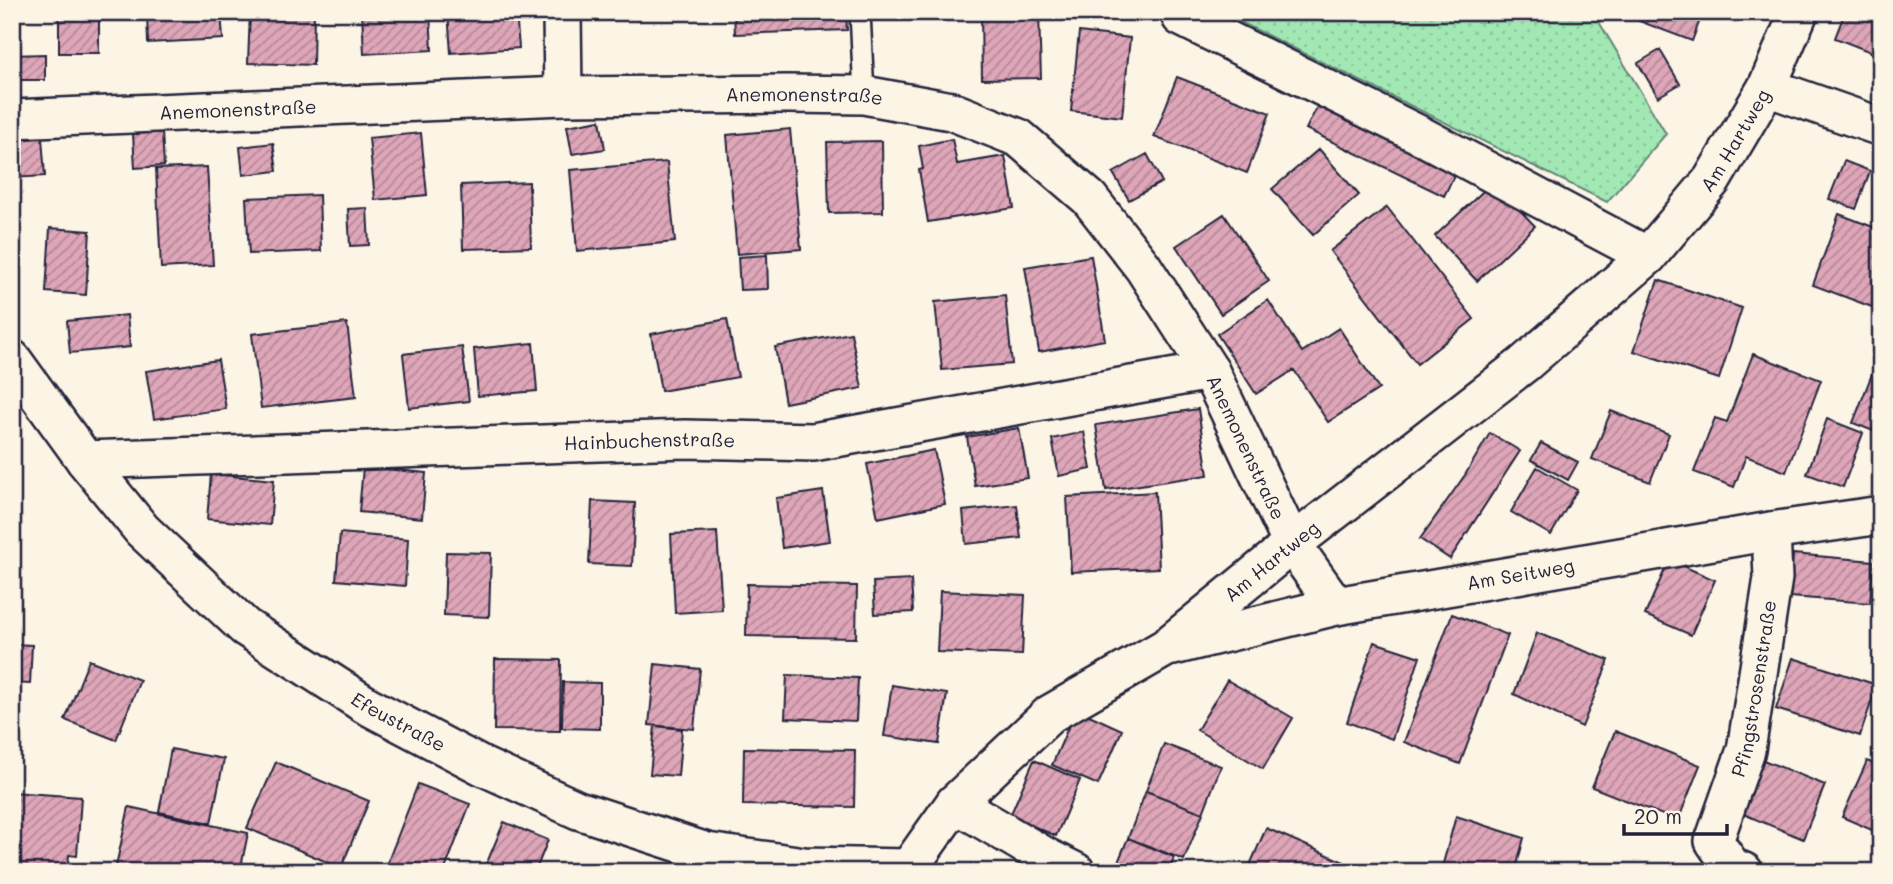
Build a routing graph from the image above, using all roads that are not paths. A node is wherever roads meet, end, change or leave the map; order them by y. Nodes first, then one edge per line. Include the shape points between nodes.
1 (562, 12) edge
2 (860, 12) edge
3 (1799, 12) edge
4 (1181, 17) dead end
5 (1767, 87) junction
6 (864, 95) junction
7 (563, 96) junction
8 (12, 119) edge
9 (1881, 127) edge
10 (1648, 256) junction
11 (12, 359) edge
12 (1210, 371) junction
13 (85, 460) junction
14 (1881, 515) edge
15 (1771, 531) junction
16 (1292, 544) junction
17 (1336, 606) junction
18 (1165, 648) junction
19 (954, 803) junction
20 (907, 870) edge
21 (1076, 872) edge
22 (1744, 872) edge

1 - 7 street
2 - 6 lane
3 - 5 street, Am Hartweg
4 - 10 street via 1416,133
5 - 9 street
5 - 10 street, Am Hartweg via 1712,180
6 - 7 street, Anemonenstraße
6 - 12 street, Anemonenstraße via 951,111 1018,138 1089,198 1143,267
7 - 8 street, Anemonenstraße
10 - 16 street, Am Hartweg via 1524,364
11 - 13 street, Efeustraße
12 - 13 street, Hainbuchenstraße via 813,442 685,439
12 - 16 street, Anemonenstraße
13 - 20 street, Efeustraße via 142,530 245,627 366,705 482,766 578,810 707,852 804,866
14 - 15 street, Am Seitweg
15 - 17 street, Am Seitweg
15 - 22 street, Pfingstrosenstraße via 1773,578 1746,750 1714,841 1732,867
16 - 17 street, Anemonenstraße
16 - 18 street, Am Hartweg
17 - 18 street, Am Seitweg
18 - 19 street, Am Hartweg via 1050,714
19 - 20 street, Am Hartweg
19 - 21 street

